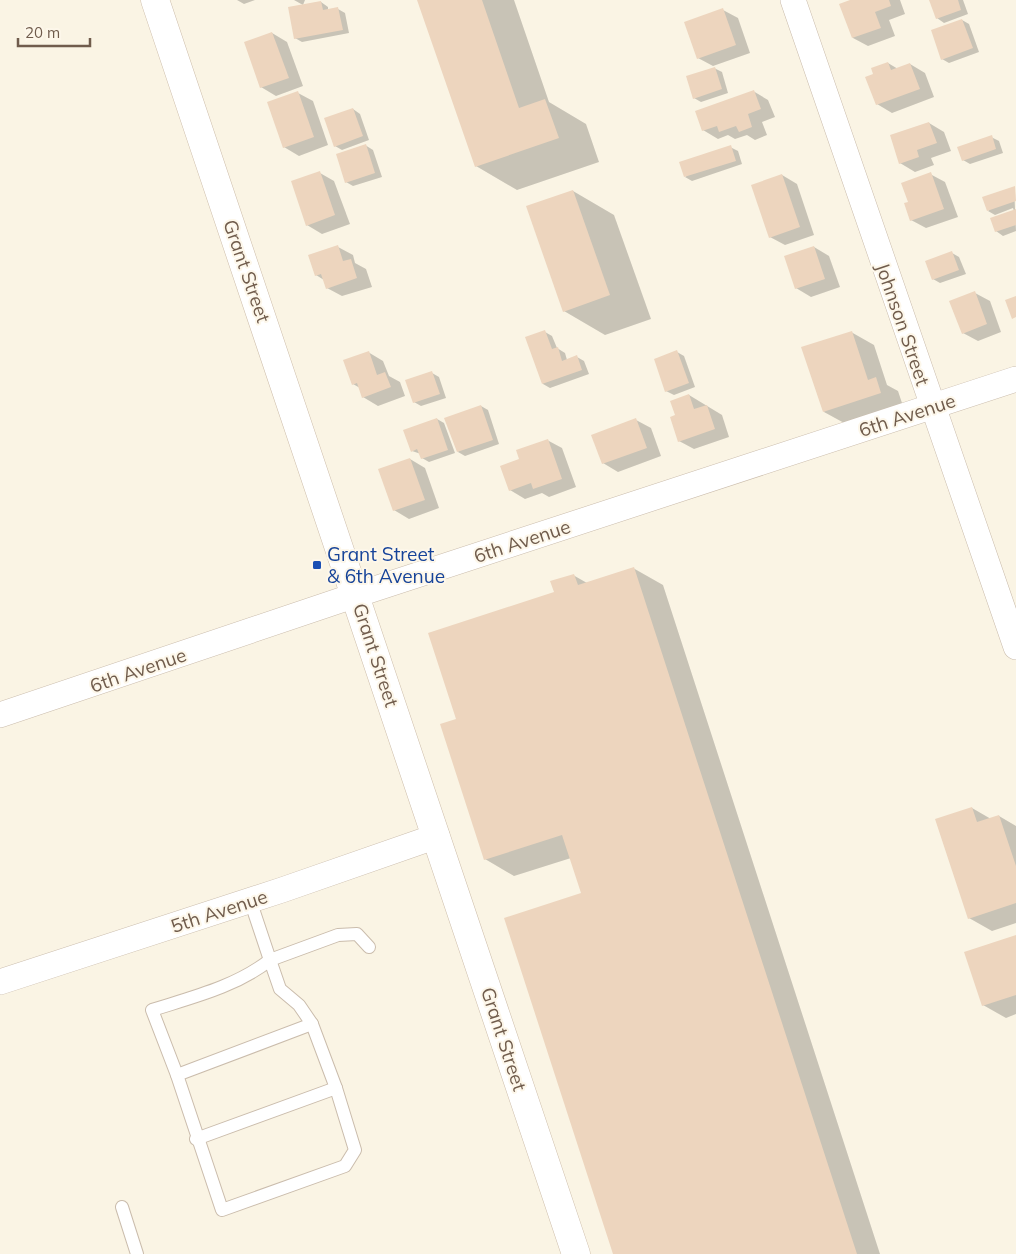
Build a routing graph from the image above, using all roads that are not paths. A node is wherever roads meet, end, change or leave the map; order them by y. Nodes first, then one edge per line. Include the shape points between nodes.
1 (155, 0) edge
2 (793, 0) edge
3 (1016, 379) edge
4 (931, 407) junction
5 (356, 595) junction
6 (1016, 647) edge
7 (0, 715) edge
8 (437, 836) junction
9 (250, 900) junction
10 (369, 947) dead end
11 (270, 960) junction
12 (0, 982) edge
13 (312, 1024) junction
14 (177, 1075) junction
15 (336, 1088) junction
16 (196, 1139) junction
17 (122, 1207) dead end
18 (137, 1254) edge
19 (576, 1254) edge

1 - 5 street, Grant Street
2 - 4 street, Johnson Street
3 - 4 street, 6th Avenue
4 - 5 street, 6th Avenue
4 - 6 street, Johnson Street
5 - 7 street, 6th Avenue
5 - 8 street, Grant Street
8 - 9 street, 5th Avenue
8 - 19 street, Grant Street
9 - 11 lane
9 - 12 street, 5th Avenue
10 - 11 lane via 357,934 338,935
11 - 13 lane via 280,989 299,1005
11 - 14 lane via 250,975 218,989 152,1010
13 - 14 lane
13 - 15 lane
14 - 16 lane
15 - 16 lane
15 - 16 lane via 354,1150 345,1166 222,1210
17 - 18 lane

